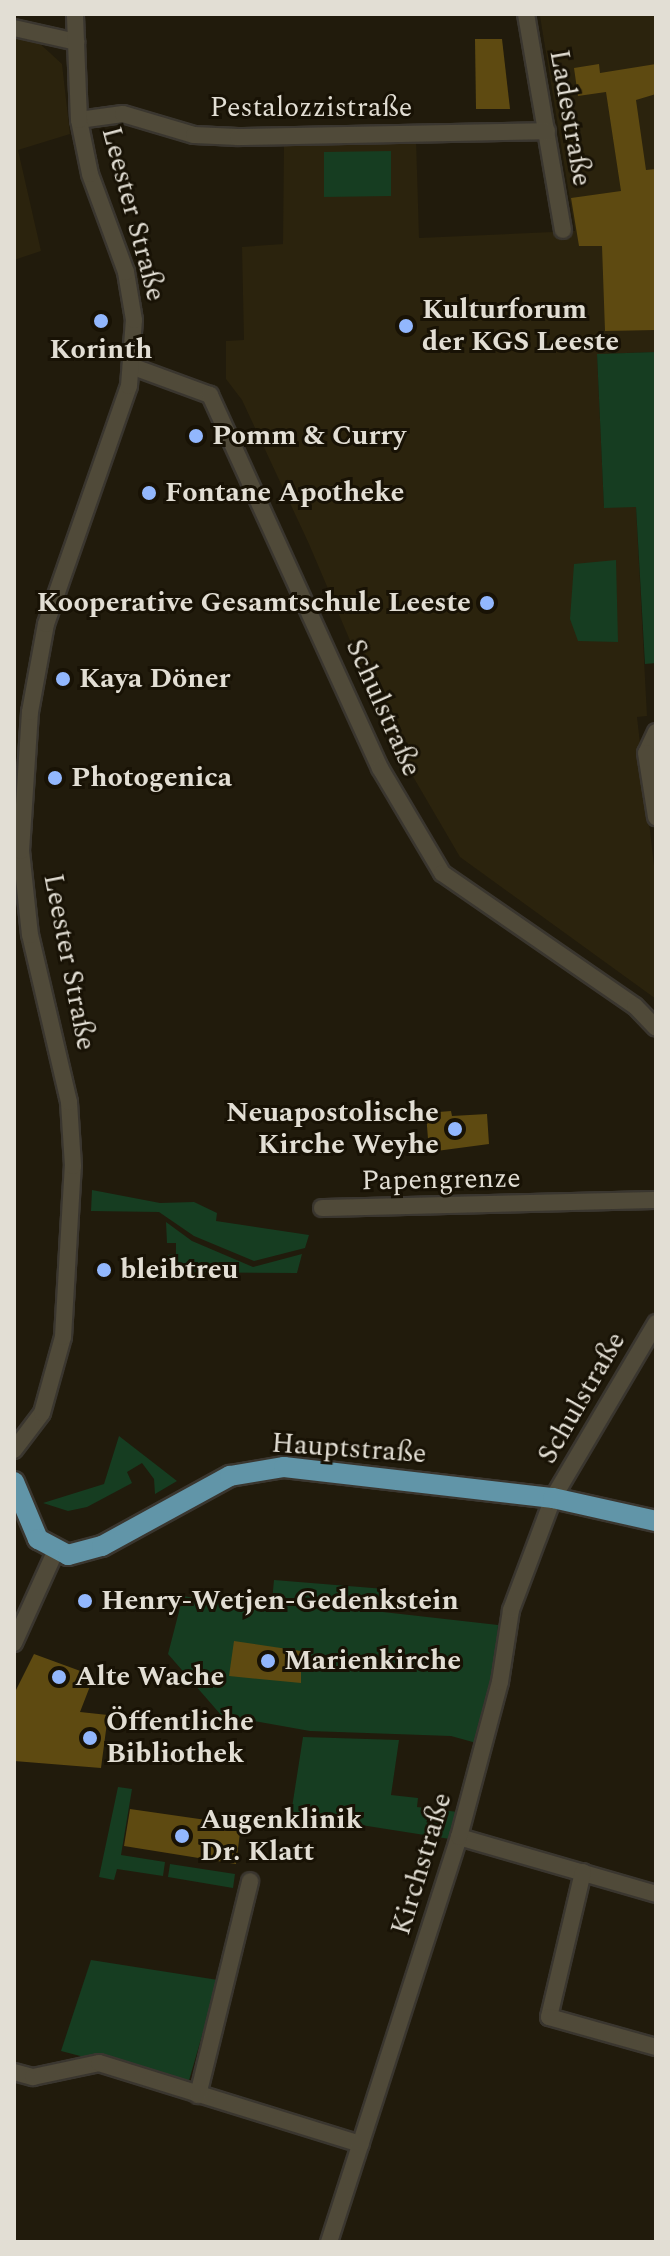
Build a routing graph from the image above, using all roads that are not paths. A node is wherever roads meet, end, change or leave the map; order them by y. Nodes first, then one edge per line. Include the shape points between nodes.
1 (75, 14) edge
2 (526, 14) edge
3 (14, 28) edge
4 (76, 42) junction
5 (79, 120) junction
6 (547, 131) junction
7 (563, 230) dead end
8 (131, 366) junction
9 (656, 732) edge
10 (20, 760) edge
11 (656, 817) edge
12 (654, 1021) edge
13 (656, 1200) edge
14 (322, 1208) dead end
15 (656, 1323) edge
16 (14, 1450) edge
17 (14, 1482) edge
18 (553, 1498) junction
19 (656, 1521) edge
20 (55, 1552) junction
21 (14, 1643) edge
22 (459, 1837) junction
23 (583, 1872) junction
24 (250, 1881) dead end
25 (656, 1894) edge
26 (656, 2047) edge
27 (14, 2072) edge
28 (198, 2095) junction
29 (361, 2144) junction
30 (329, 2242) edge

1 - 4 street, Leester Straße
2 - 6 street, Ladestraße
3 - 4 street
4 - 5 street, Leester Straße
5 - 6 street, Pestalozzistraße via 123,114 194,135 238,137
5 - 8 street, Leester Straße via 90,174 126,272 134,320
6 - 7 street, Ladestraße
8 - 10 street, Leester Straße via 108,455 46,624
8 - 12 street, Schulstraße via 210,395 380,768 442,873
9 - 11 street via 646,753
10 - 16 street, Leester Straße via 21,851 30,935 69,1102 73,1166 63,1337 42,1413
13 - 14 street, Papengrenze
15 - 18 street, Schulstraße
17 - 20 main road via 32,1529
18 - 19 main road, Hauptstraße
18 - 20 main road, Hauptstraße via 328,1470 253,1470 206,1487 102,1546 68,1555
18 - 22 street, Kirchstraße via 511,1610 500,1682
20 - 21 street
22 - 23 street
22 - 29 street, Kirchstraße
23 - 25 street
23 - 26 street via 549,2017
24 - 28 street
27 - 28 street via 33,2077 94,2062
28 - 29 street
29 - 30 street, Kirchstraße

